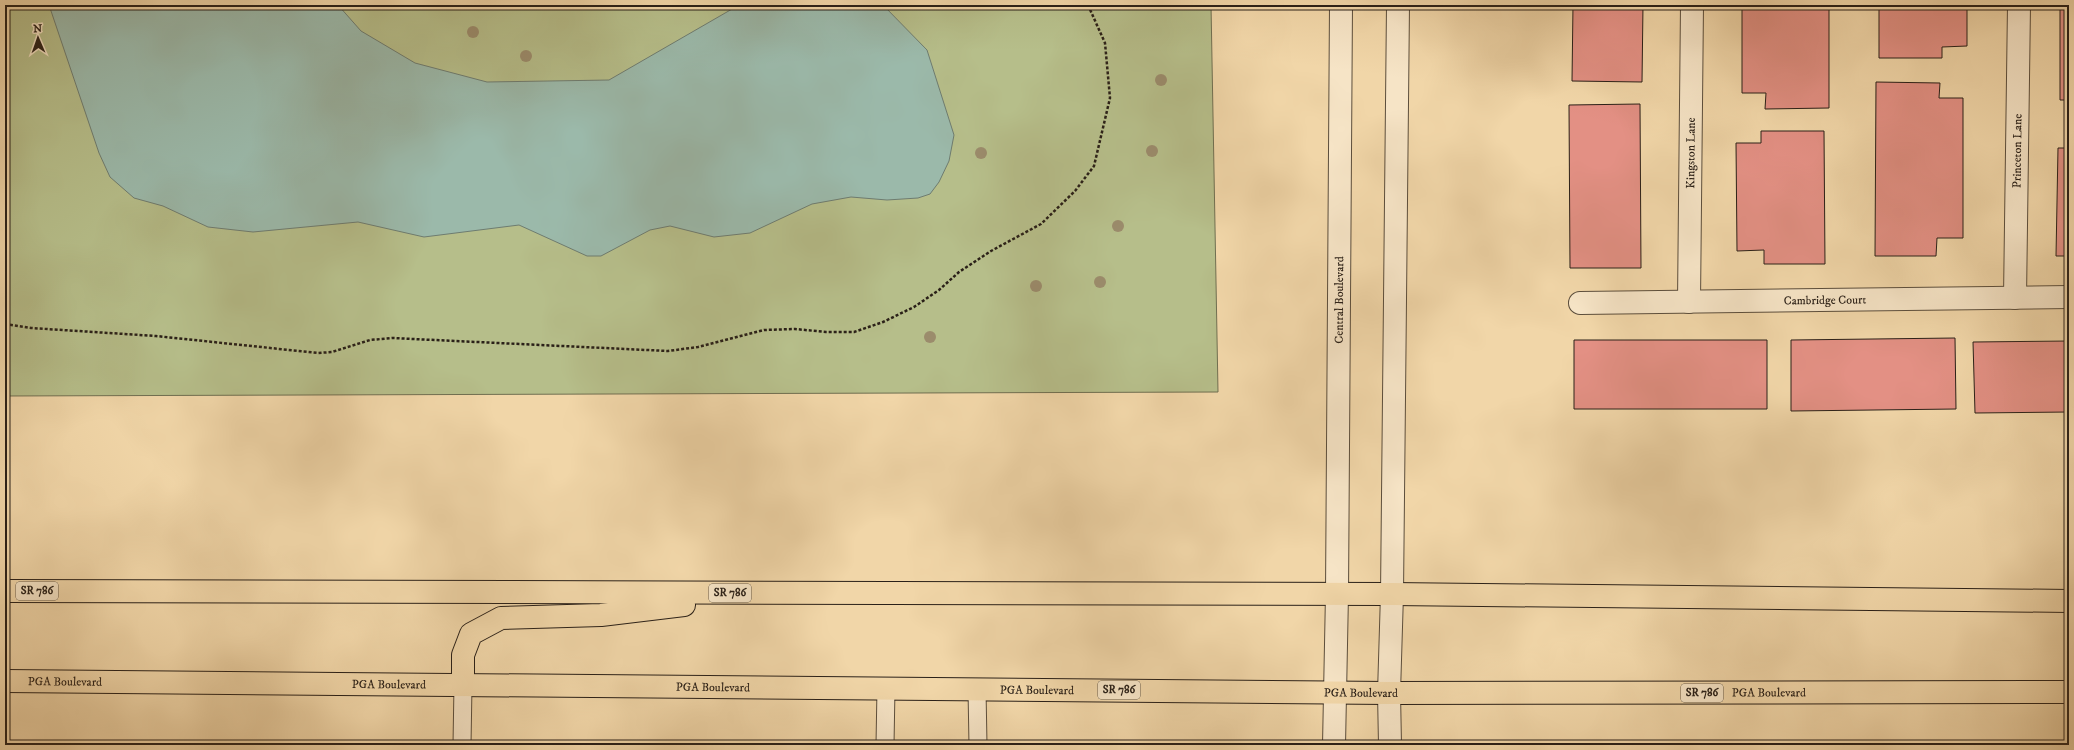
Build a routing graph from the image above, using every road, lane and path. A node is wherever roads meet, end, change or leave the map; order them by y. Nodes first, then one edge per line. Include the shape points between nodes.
1 (1088, 5) edge
2 (1341, 5) edge
3 (1398, 5) edge
4 (1692, 5) edge
5 (2019, 5) edge
6 (2015, 298) junction
7 (2069, 298) edge
8 (1689, 302) junction
9 (1580, 303) dead end
10 (5, 324) edge
11 (5, 591) edge
12 (773, 593) junction
13 (1337, 594) junction
14 (1392, 594) junction
15 (2069, 601) edge
16 (5, 681) edge
17 (463, 684) junction
18 (886, 688) junction
19 (977, 689) junction
20 (1335, 692) junction
21 (2069, 692) edge
22 (1389, 693) junction
23 (462, 745) edge
24 (885, 745) edge
25 (978, 745) edge
26 (1334, 745) edge
27 (1390, 745) edge

1 - 10 path via 1105,43 1110,98 1094,166 1075,191 1041,224 991,251 914,306 883,322 854,332 764,330 698,348 668,351 381,338 332,352 318,353 246,344
2 - 13 street, Central Boulevard
3 - 14 street
4 - 8 street, Kingston Lane
5 - 6 street, Princeton Lane
6 - 7 street, Cambridge Court
6 - 8 street, Cambridge Court
8 - 9 street, Cambridge Court
11 - 12 main road, SR 786
12 - 13 main road, SR 786
12 - 17 main road via 601,615 500,618 471,634 463,655
13 - 14 main road, SR 786
13 - 20 street, Central Boulevard
14 - 15 main road, SR 786
14 - 22 street
16 - 17 main road, PGA Boulevard / SR 786
17 - 18 main road, PGA Boulevard / SR 786
17 - 23 lane
18 - 19 main road, PGA Boulevard / SR 786
18 - 24 lane
19 - 20 main road, PGA Boulevard / SR 786
19 - 25 lane
20 - 22 main road, PGA Boulevard / SR 786
20 - 26 street, Central Boulevard
21 - 22 main road, PGA Boulevard / SR 786
22 - 27 street

